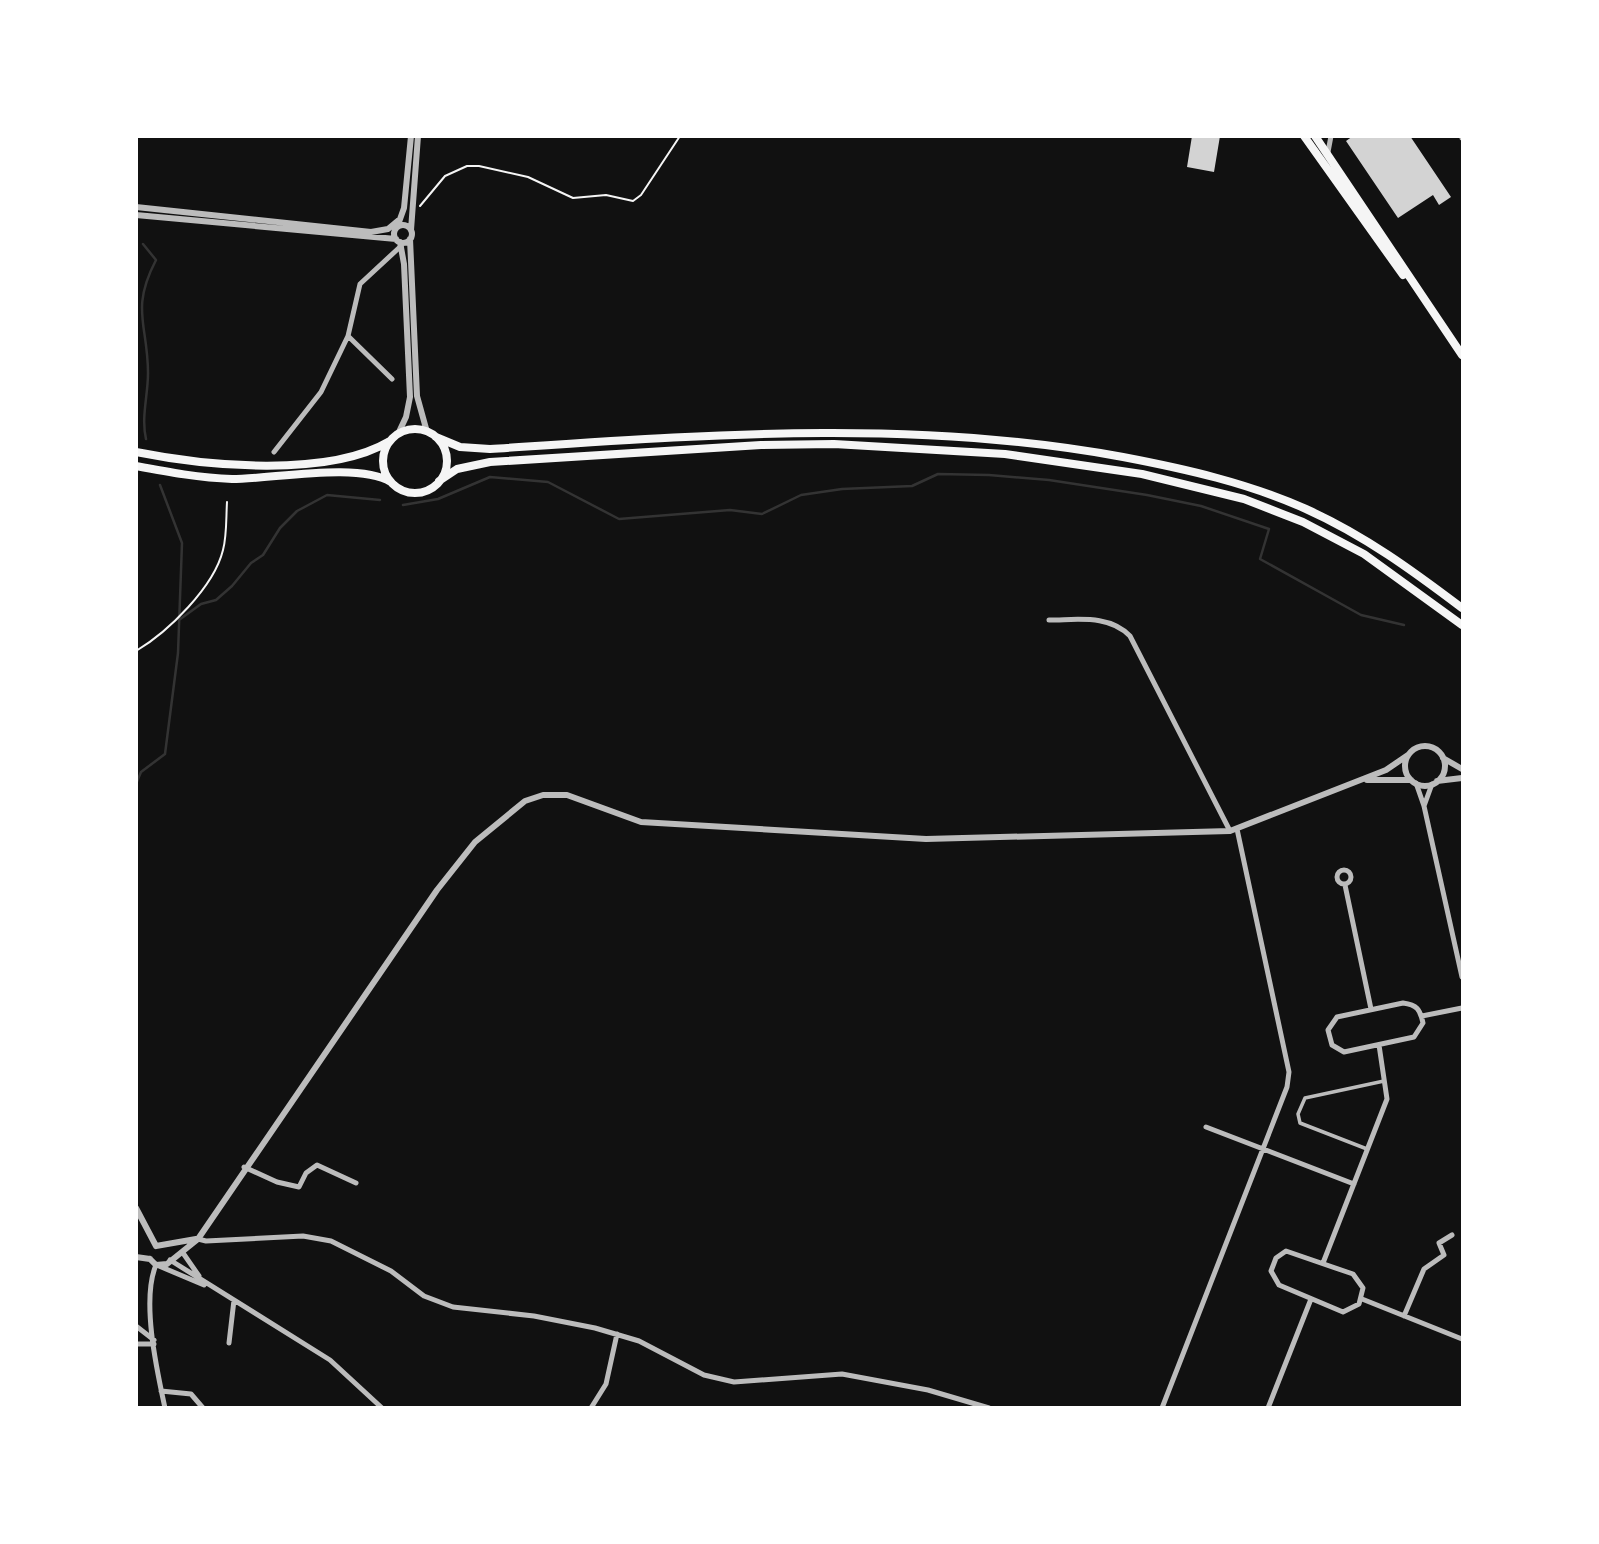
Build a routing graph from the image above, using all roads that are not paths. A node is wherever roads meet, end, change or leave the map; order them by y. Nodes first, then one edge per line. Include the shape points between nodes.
1 (411, 136) edge
2 (418, 136) edge
3 (1331, 136) edge
4 (1314, 137) edge
5 (1323, 156) junction
6 (1354, 192) junction
7 (1351, 204) junction
8 (136, 207) edge
9 (136, 215) edge
10 (400, 219) junction
11 (397, 227) junction
12 (1377, 227) junction
13 (411, 230) junction
14 (410, 239) junction
15 (399, 242) junction
16 (1436, 316) junction
17 (348, 337) junction
18 (1462, 355) edge
19 (392, 379) dead end
20 (427, 432) junction
21 (398, 434) junction
22 (436, 438) junction
23 (390, 441) junction
24 (136, 452) edge
25 (274, 452) dead end
26 (136, 466) edge
27 (439, 481) junction
28 (391, 482) junction
29 (1462, 608) edge
30 (1049, 620) dead end
31 (1462, 625) edge
32 (1408, 755) junction
33 (1443, 758) junction
34 (1462, 769) edge
35 (1462, 778) edge
36 (1362, 779) junction
37 (1413, 782) junction
38 (1434, 783) junction
39 (1424, 806) junction
40 (1233, 830) junction
41 (1345, 884) dead end
42 (1462, 977) edge
43 (1462, 1008) edge
44 (1371, 1009) junction
45 (1422, 1016) junction
46 (1379, 1045) junction
47 (1386, 1081) junction
48 (1206, 1126) dead end
49 (1264, 1149) junction
50 (1367, 1149) junction
51 (244, 1167) junction
52 (356, 1183) dead end
53 (1354, 1184) junction
54 (137, 1209) edge
55 (1452, 1235) dead end
56 (198, 1239) junction
57 (156, 1245) junction
58 (166, 1246) junction
59 (183, 1253) junction
60 (136, 1257) edge
61 (150, 1259) junction
62 (170, 1260) junction
63 (1323, 1263) junction
64 (158, 1266) junction
65 (212, 1287) junction
66 (1311, 1299) junction
67 (1362, 1299) junction
68 (234, 1300) junction
69 (1404, 1316) junction
70 (136, 1326) edge
71 (617, 1334) junction
72 (1462, 1339) edge
73 (154, 1342) junction
74 (229, 1343) dead end
75 (136, 1344) edge
76 (161, 1391) junction
77 (165, 1408) edge
78 (202, 1408) edge
79 (382, 1408) edge
80 (591, 1408) edge
81 (989, 1408) edge
82 (1162, 1408) edge
83 (1268, 1408) edge

1 - 10 street
2 - 13 street
3 - 5 street
4 - 5 main road
5 - 6 main road
5 - 7 main road
6 - 7 main road
6 - 12 main road
7 - 12 main road
7 - 16 main road
8 - 10 street via 371,232 388,229
9 - 15 street
10 - 11 street
11 - 13 street via 405,225
11 - 15 street
12 - 16 main road
13 - 14 street
14 - 15 street
14 - 20 street via 417,396
15 - 17 street via 360,284
15 - 21 street via 410,397
16 - 18 main road
17 - 19 street
17 - 25 street via 321,392
20 - 21 main road
20 - 22 main road
21 - 23 main road
22 - 27 main road via 446,458
22 - 29 main road via 460,447 490,449 726,433 835,432 962,437 1067,448 1210,476 1281,498 1373,544
23 - 24 main road via 349,459 262,465 185,461
23 - 28 main road via 383,457
26 - 28 main road via 234,479 362,472
27 - 28 main road via 427,490 411,492
27 - 31 main road via 457,469 490,462 761,445 910,447 1046,459 1179,482 1274,510 1364,554
30 - 40 street via 1103,621 1130,636
32 - 33 street via 1417,747 1429,746
32 - 36 street
32 - 37 street via 1405,771
33 - 34 street
33 - 38 street via 1444,768
35 - 38 street
36 - 37 street
36 - 40 street
37 - 38 street
37 - 39 street
38 - 39 street
39 - 42 street
40 - 49 street via 1289,1072 1283,1102
40 - 51 street via 926,838 641,822 568,795 535,796 475,842 437,890
41 - 44 street
43 - 45 street
44 - 45 street via 1414,1004
44 - 46 street via 1336,1017 1328,1030 1332,1045 1344,1052
45 - 46 street via 1421,1031 1415,1037
46 - 47 street
47 - 50 street via 1387,1099
47 - 50 street via 1305,1098 1300,1104 1300,1123
48 - 49 street
49 - 53 street
49 - 82 street
50 - 53 street
51 - 52 street via 299,1187 317,1165
51 - 56 street
53 - 63 street
54 - 57 street
55 - 69 street via 1439,1243 1444,1255 1424,1269
56 - 58 street
56 - 59 street
56 - 71 street via 303,1236 331,1241 391,1271 424,1296 453,1307 534,1316
57 - 58 street
57 - 61 street
58 - 62 street
59 - 62 street
59 - 65 street via 194,1272
60 - 61 street
61 - 64 street
62 - 64 street
62 - 65 street
63 - 66 street via 1286,1251 1272,1264 1272,1276 1279,1285
63 - 67 street via 1360,1280
64 - 65 street
64 - 73 street via 150,1278
65 - 68 street
66 - 67 street via 1343,1312
66 - 83 street
67 - 69 street
68 - 74 street
68 - 79 street via 330,1360
69 - 72 street
70 - 73 street
71 - 80 street via 606,1384
71 - 81 street via 704,1375 734,1382 842,1374 929,1390
73 - 75 street
73 - 76 street
76 - 77 street
76 - 78 street via 189,1393

